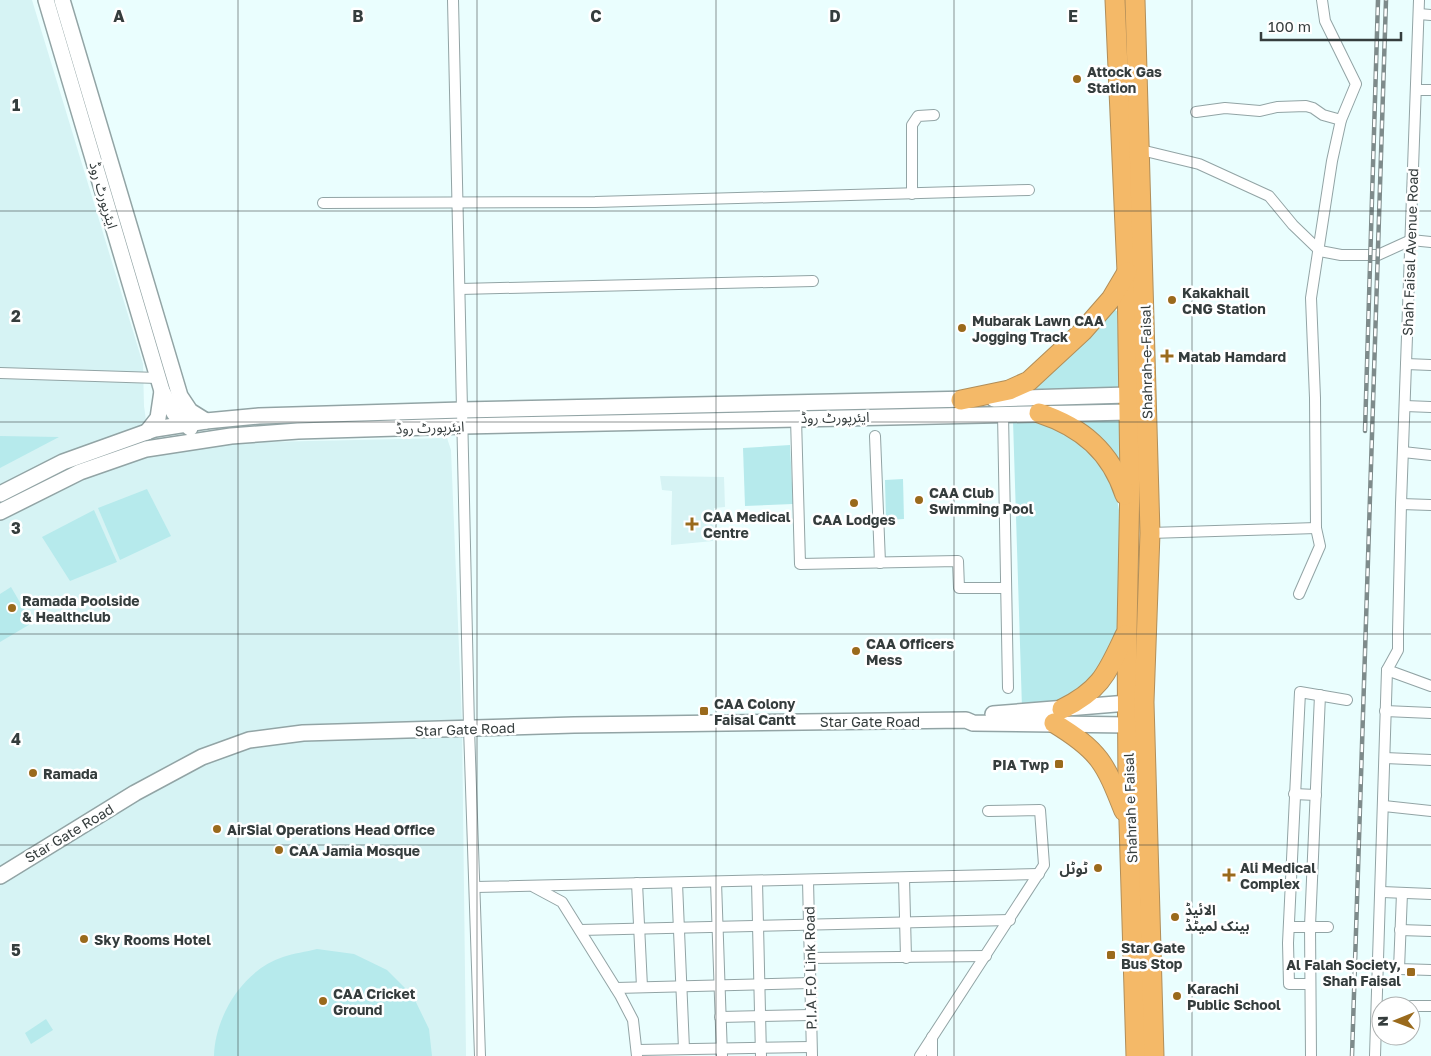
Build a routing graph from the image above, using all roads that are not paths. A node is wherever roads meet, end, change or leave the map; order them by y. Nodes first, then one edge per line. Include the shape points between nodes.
1 (46, 0) edge
2 (62, 0) edge
3 (453, 0) edge
4 (1115, 0) edge
5 (1135, 0) edge
6 (1322, 0) edge
7 (1419, 0) edge
8 (1419, 14) junction
9 (1431, 14) edge
10 (1416, 90) junction
11 (1431, 90) edge
12 (1196, 112) dead end
13 (934, 115) dead end
14 (1341, 120) junction
15 (1141, 150) junction
16 (1029, 190) dead end
17 (912, 194) junction
18 (459, 202) junction
19 (323, 203) dead end
20 (1411, 240) junction
21 (1431, 242) edge
22 (1320, 250) junction
23 (1126, 272) junction
24 (813, 281) dead end
25 (460, 289) junction
26 (1406, 364) junction
27 (1431, 365) edge
28 (0, 373) edge
29 (160, 384) junction
30 (180, 396) junction
31 (960, 400) junction
32 (1128, 403) junction
33 (1404, 406) junction
34 (1431, 407) edge
35 (462, 410) junction
36 (174, 413) junction
37 (1039, 413) junction
38 (1003, 414) junction
39 (796, 418) junction
40 (206, 421) junction
41 (185, 424) junction
42 (463, 426) junction
43 (166, 428) junction
44 (147, 432) junction
45 (875, 436) dead end
46 (211, 438) junction
47 (146, 449) junction
48 (1403, 452) junction
49 (1431, 455) edge
50 (0, 494) edge
51 (1401, 504) junction
52 (1431, 505) edge
53 (0, 512) edge
54 (1316, 528) junction
55 (1150, 533) junction
56 (1130, 538) junction
57 (880, 563) junction
58 (1006, 588) junction
59 (1299, 594) dead end
60 (1128, 629) junction
61 (1387, 670) junction
62 (1431, 686) edge
63 (1008, 688) dead end
64 (1320, 695) junction
65 (1347, 700) dead end
66 (1128, 703) junction
67 (1386, 711) junction
68 (1431, 713) edge
69 (1058, 716) junction
70 (1136, 725) junction
71 (470, 728) junction
72 (1385, 758) junction
73 (1431, 760) edge
74 (1294, 794) junction
75 (1316, 795) junction
76 (1384, 806) junction
77 (988, 811) dead end
78 (1431, 811) edge
79 (1130, 826) junction
80 (1038, 874) junction
81 (0, 876) edge
82 (904, 878) junction
83 (808, 880) junction
84 (757, 881) junction
85 (676, 882) junction
86 (716, 882) junction
87 (637, 883) junction
88 (533, 886) junction
89 (476, 887) junction
90 (1382, 892) junction
91 (1402, 893) junction
92 (1431, 894) edge
93 (1010, 920) junction
94 (905, 922) junction
95 (809, 925) junction
96 (758, 926) junction
97 (1310, 926) junction
98 (718, 927) junction
99 (1289, 927) junction
100 (1328, 927) dead end
101 (679, 928) junction
102 (640, 929) junction
103 (580, 930) junction
104 (1400, 930) junction
105 (1431, 931) edge
106 (986, 956) junction
107 (810, 958) junction
108 (906, 958) junction
109 (1431, 970) edge
110 (810, 983) junction
111 (759, 984) junction
112 (1309, 984) junction
113 (720, 985) junction
114 (681, 986) junction
115 (616, 988) junction
116 (642, 988) junction
117 (1379, 996) edge
118 (810, 1015) junction
119 (720, 1016) junction
120 (760, 1016) junction
121 (932, 1036) junction
122 (684, 1049) junction
123 (722, 1052) edge
124 (761, 1052) edge
125 (811, 1052) edge
126 (637, 1053) edge
127 (480, 1056) edge
128 (920, 1056) edge
129 (932, 1056) edge
130 (1136, 1056) edge
131 (1154, 1056) edge
132 (1310, 1056) edge

1 - 29 main road, ایئرپورٹ روڈ
2 - 30 main road, ایئرپورٹ روڈ
3 - 18 street
4 - 23 highway, Shahrah-e-Faisal
5 - 15 highway, Shahrah-e-Faisal
6 - 14 street via 1324,21 1356,84
7 - 8 street, Shah Faisal Avenue Road
8 - 9 street
8 - 10 street, Shah Faisal Avenue Road
10 - 11 street
10 - 20 street, Shah Faisal Avenue Road
12 - 14 street via 1306,106
13 - 17 street via 918,116 912,125
14 - 22 street via 1320,229
15 - 22 street via 1199,164 1269,196 1293,226
15 - 55 highway, Shahrah-e-Faisal
16 - 17 street
17 - 18 street
18 - 19 street
18 - 25 street
20 - 21 street
20 - 22 street via 1378,255 1341,255
20 - 26 street, Shah Faisal Avenue Road
22 - 54 street via 1311,298
23 - 31 highway via 1110,299 1083,331 1029,381 1009,390
23 - 32 highway, Shahrah-e-Faisal
24 - 25 street
25 - 35 street
26 - 27 street
26 - 33 street, Shah Faisal Avenue Road
28 - 29 street
29 - 36 main road, ایئرپورٹ روڈ
29 - 44 main road via 158,418
30 - 36 main road
30 - 40 main road via 190,411
31 - 32 main road, ایئرپورٹ روڈ
31 - 35 main road, ایئرپورٹ روڈ
32 - 37 main road, ایئرپورٹ روڈ
32 - 56 highway, Shahrah-e-Faisal
33 - 34 street
33 - 48 street, Shah Faisal Avenue Road
35 - 40 main road, ایئرپورٹ روڈ via 259,416
35 - 42 street
36 - 41 main road, ایئرپورٹ روڈ
36 - 43 main road
37 - 38 main road, ایئرپورٹ روڈ
37 - 56 highway via 1081,431 1118,475 1125,497
38 - 39 main road, ایئرپورٹ روڈ
38 - 58 street
39 - 42 main road, ایئرپورٹ روڈ
39 - 57 street via 800,564
40 - 41 main road, ایئرپورٹ روڈ
41 - 43 main road, ایئرپورٹ روڈ
41 - 46 main road, ایئرپورٹ روڈ
42 - 46 main road, ایئرپورٹ روڈ via 298,431
42 - 71 street
43 - 44 main road, ایئرپورٹ روڈ
43 - 47 main road
44 - 50 main road, ایئرپورٹ روڈ via 63,462
45 - 57 street
46 - 47 main road
47 - 53 main road via 80,472
48 - 49 street
48 - 51 street, Shah Faisal Avenue Road
51 - 52 street
51 - 61 street, Shah Faisal Avenue Road via 1398,650
54 - 55 street
54 - 59 street via 1320,546
55 - 70 highway, Shahrah-e-Faisal
56 - 60 highway, Shahrah-e-Faisal
57 - 58 street via 958,561 959,588
58 - 63 street
60 - 66 highway, Shahrah e Faisal
60 - 69 highway via 1111,666 1090,694
61 - 62 street
61 - 67 street
64 - 65 street
64 - 74 street via 1300,692
64 - 75 street
66 - 69 main road, Star Gate Road
66 - 70 highway, Shahrah e Faisal
67 - 68 street
67 - 72 street
69 - 70 main road, Star Gate Road
69 - 71 main road, Star Gate Road via 973,723 966,720 817,721
69 - 79 highway via 1097,754
70 - 79 highway, Shahrah e Faisal
70 - 131 highway, Shahrah e Faisal
71 - 81 main road, Star Gate Road via 303,734 248,740 202,757 176,771
71 - 89 street
72 - 73 street
72 - 76 street
74 - 75 street
74 - 99 street
75 - 97 street
76 - 78 street
76 - 90 street
77 - 80 street via 1040,810 1044,865
79 - 130 highway, Shahrah e Faisal
80 - 82 street
80 - 93 street
82 - 83 street
82 - 94 street
83 - 84 street
83 - 95 street, P.I.A F.O Link Road
84 - 86 street
84 - 96 street
85 - 86 street
85 - 87 street
85 - 101 street
86 - 98 street
87 - 88 street
87 - 102 street
88 - 89 street
88 - 103 street via 562,902
89 - 127 street
90 - 91 street
90 - 117 street
91 - 92 street
91 - 104 street
93 - 94 street
93 - 106 street
94 - 95 street
94 - 108 street
95 - 96 street
95 - 107 street, P.I.A F.O Link Road
96 - 98 street
96 - 111 street
97 - 99 street
97 - 100 street
97 - 112 street
98 - 101 street
98 - 113 street
99 - 112 street via 1289,984
101 - 102 street
101 - 114 street
102 - 103 street
102 - 116 street
103 - 115 street
104 - 105 street
104 - 109 street via 1398,969
106 - 108 street
106 - 121 street
107 - 108 street
107 - 110 street, P.I.A F.O Link Road
110 - 111 street
110 - 118 street, P.I.A F.O Link Road
111 - 113 street
111 - 120 street
112 - 132 street
113 - 114 street
113 - 119 street
114 - 116 street
114 - 122 street
115 - 116 street
115 - 126 street via 633,1020
118 - 120 street
118 - 125 street, P.I.A F.O Link Road
119 - 120 street
119 - 123 street
120 - 124 street
121 - 128 street
121 - 129 street
122 - 123 street
122 - 126 street
123 - 124 street
124 - 125 street

